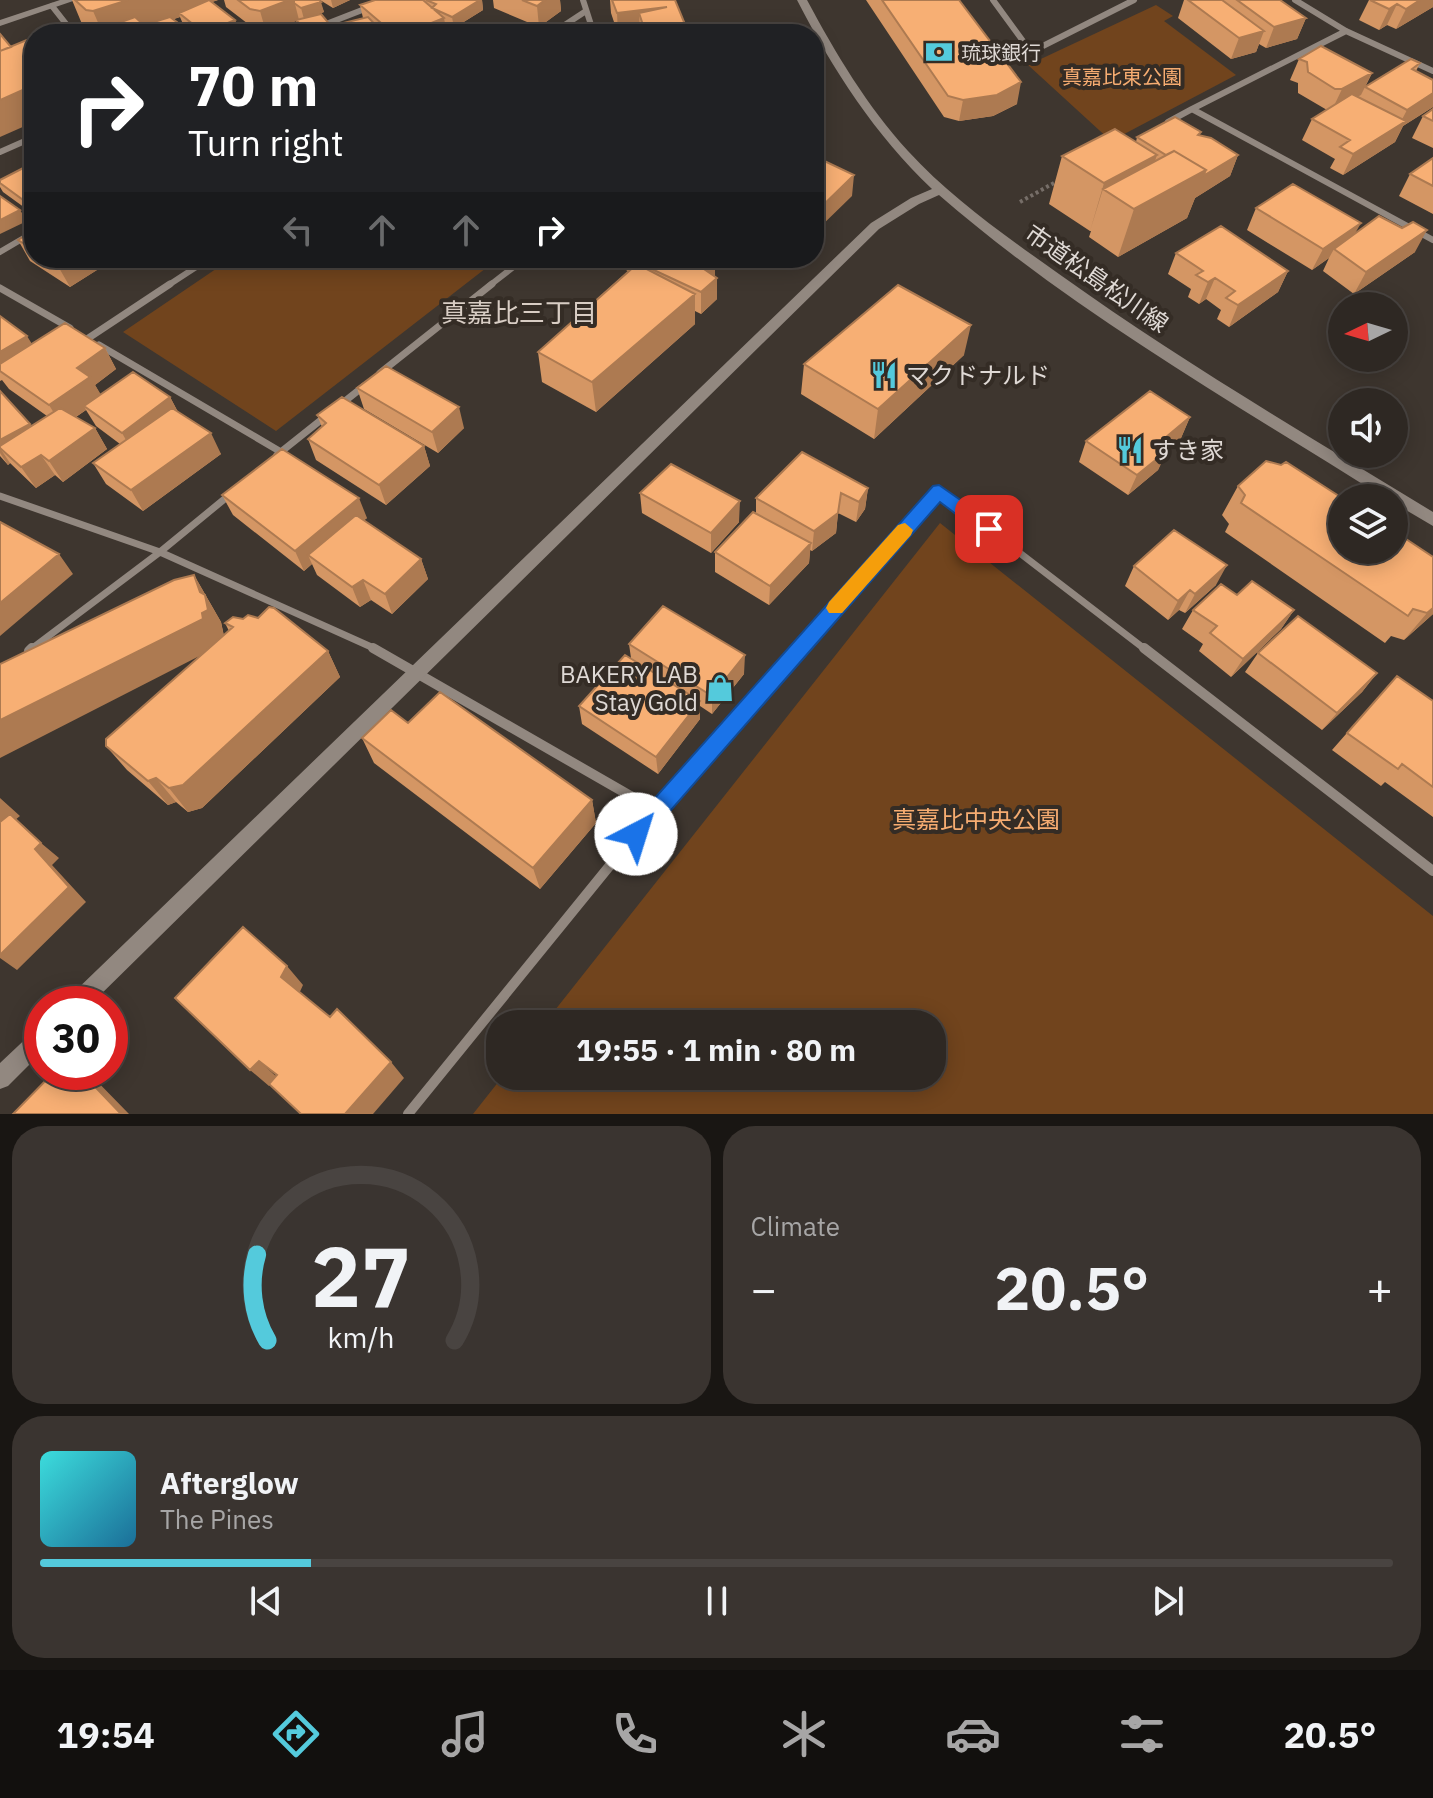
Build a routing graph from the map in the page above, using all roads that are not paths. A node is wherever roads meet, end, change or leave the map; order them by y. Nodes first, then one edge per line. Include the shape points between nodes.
1 (71, 0) edge
2 (388, 0) edge
3 (583, 0) edge
4 (802, 0) edge
5 (993, 0) edge
6 (1134, 0) edge
7 (1295, 0) edge
8 (52, 6) junction
9 (586, 11) junction
10 (0, 23) edge
11 (66, 24) edge
12 (325, 24) edge
13 (566, 24) edge
14 (591, 24) edge
15 (815, 24) edge
16 (1346, 31) junction
17 (824, 40) edge
18 (1433, 71) edge
19 (1192, 109) junction
20 (1166, 123) edge
21 (24, 141) edge
22 (0, 152) edge
23 (940, 190) junction
24 (24, 238) edge
25 (1433, 240) edge
26 (0, 252) edge
27 (195, 268) edge
28 (512, 268) edge
29 (0, 288) edge
30 (87, 339) junction
31 (281, 452) junction
32 (269, 462) edge
33 (245, 482) edge
34 (0, 496) edge
35 (1433, 520) edge
36 (160, 552) junction
37 (25, 655) edge
38 (418, 670) junction
39 (655, 810) junction
40 (1433, 871) edge
41 (94, 986) edge
42 (24, 1055) edge
43 (0, 1078) edge
44 (408, 1114) edge

1 - 8 street
2 - 12 street
3 - 9 street
4 - 15 street, 市道松島松川線
5 - 6 street via 1031,52
7 - 16 street
8 - 10 street
8 - 11 street
9 - 13 street
9 - 14 street
16 - 18 street
16 - 19 street
17 - 23 street, 市道松島松川線 via 873,115
19 - 20 street
19 - 25 street
21 - 22 street
23 - 35 street, 市道松島松川線 via 1161,351
23 - 38 street via 875,226
24 - 26 street
27 - 30 street
28 - 31 street
29 - 30 street
30 - 31 street
31 - 32 street
33 - 36 street
34 - 36 street
36 - 37 street
36 - 38 street
38 - 39 street
38 - 41 street
39 - 40 street via 939,491
39 - 44 street
42 - 43 street

